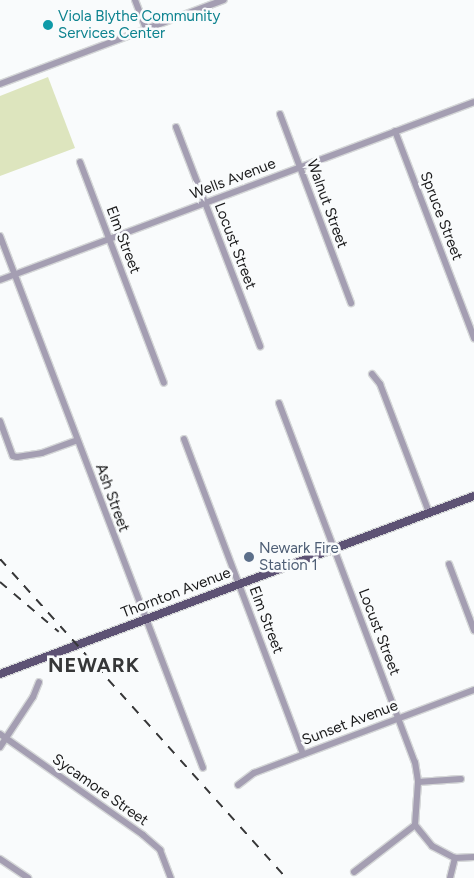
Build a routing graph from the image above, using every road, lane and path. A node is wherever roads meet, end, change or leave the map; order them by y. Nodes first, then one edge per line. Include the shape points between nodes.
1 (135, 0) edge
2 (224, 0) edge
3 (146, 29) junction
4 (0, 84) edge
5 (474, 102) edge
6 (280, 114) dead end
7 (176, 126) dead end
8 (395, 131) junction
9 (80, 162) dead end
10 (300, 167) junction
11 (205, 203) junction
12 (0, 236) edge
13 (110, 239) junction
14 (15, 275) junction
15 (0, 280) edge
16 (351, 303) dead end
17 (474, 338) edge
18 (260, 346) dead end
19 (372, 374) dead end
20 (164, 383) dead end
21 (279, 403) dead end
22 (0, 421) edge
23 (184, 439) dead end
24 (77, 440) junction
25 (474, 496) edge
26 (429, 512) junction
27 (334, 548) junction
28 (449, 564) dead end
29 (239, 584) junction
30 (146, 619) junction
31 (474, 630) edge
32 (0, 674) edge
33 (38, 682) dead end
34 (474, 690) edge
35 (398, 718) junction
36 (3, 736) edge
37 (0, 747) edge
38 (303, 754) junction
39 (202, 768) dead end
40 (461, 779) dead end
41 (418, 782) junction
42 (238, 785) dead end
43 (416, 824) junction
44 (474, 857) edge
45 (454, 858) junction
46 (0, 859) edge
47 (354, 872) dead end
48 (28, 878) edge
49 (171, 878) edge
50 (450, 878) edge

1 - 3 street
2 - 3 street
3 - 4 street
5 - 8 street, Wells Avenue
6 - 10 street, Walnut Street
7 - 11 street, Locust Street
8 - 10 street, Wells Avenue
8 - 17 street, Spruce Street
9 - 13 street, Elm Street
10 - 11 street, Wells Avenue
10 - 16 street, Walnut Street
11 - 13 street, Wells Avenue
11 - 18 street, Locust Street
12 - 14 street, Ash Street
13 - 14 street, Wells Avenue
13 - 20 street, Elm Street
14 - 15 street, Wells Avenue
14 - 24 street, Ash Street
19 - 26 street via 380,384
21 - 27 street, Locust Street
22 - 24 street via 13,456 22,458
23 - 29 street, Elm Street
24 - 30 street, Ash Street
25 - 26 main road, Thornton Avenue
26 - 27 main road, Thornton Avenue
27 - 29 main road, Thornton Avenue
27 - 35 street, Locust Street
28 - 31 street
29 - 30 main road, Thornton Avenue
29 - 38 street, Elm Street
30 - 32 main road, Thornton Avenue
30 - 39 street, Ash Street
33 - 36 street via 33,697
34 - 35 street, Sunset Avenue
35 - 38 street, Sunset Avenue
35 - 41 street, Locust Street via 415,762
36 - 37 street
36 - 49 street, Sycamore Street via 143,835 160,850
38 - 42 street, Sunset Avenue via 254,773
40 - 41 street
41 - 43 street, Locust Street
43 - 45 street via 432,846
43 - 47 street
44 - 45 street
45 - 50 street
46 - 48 street

